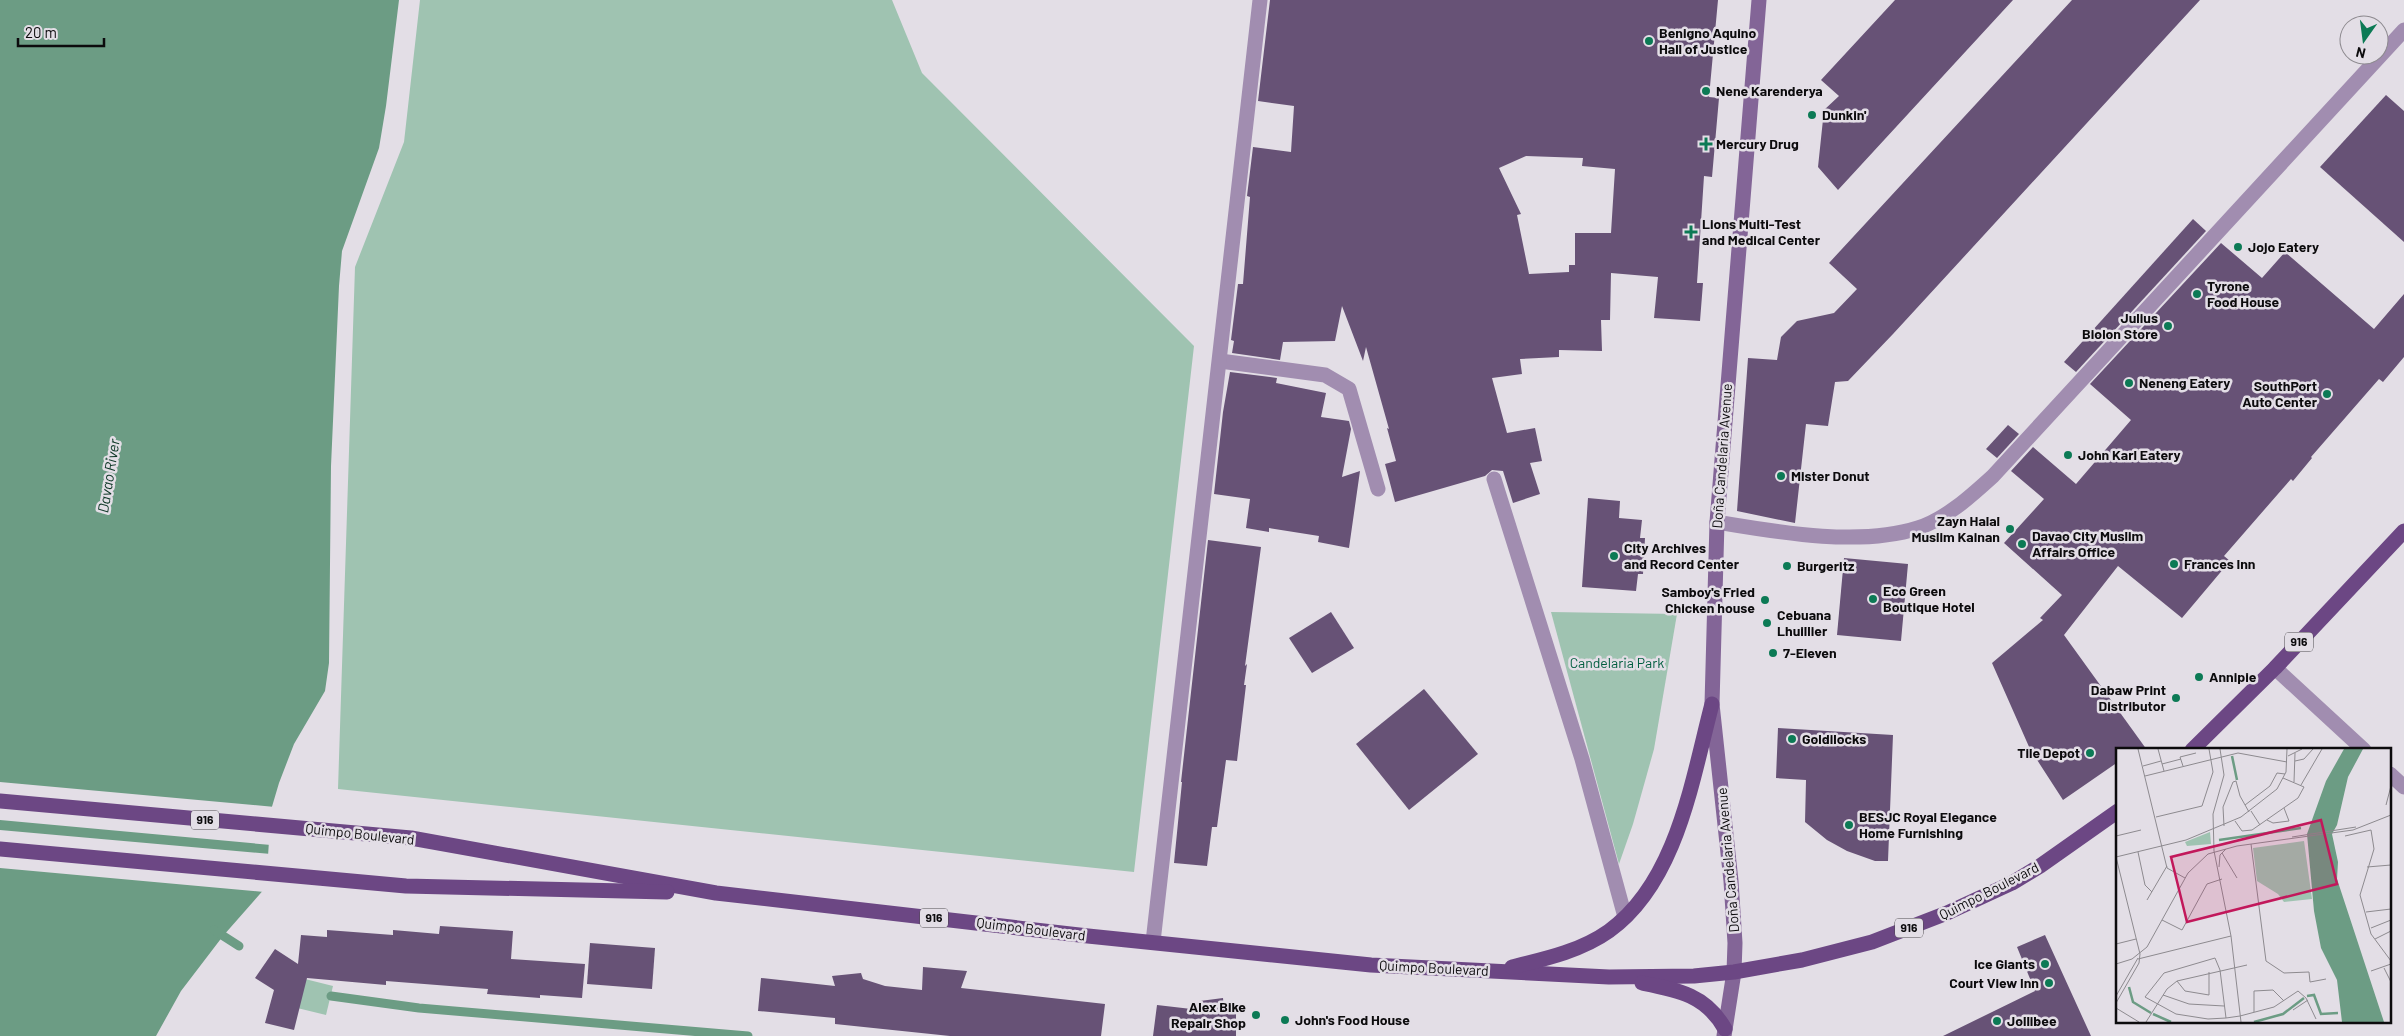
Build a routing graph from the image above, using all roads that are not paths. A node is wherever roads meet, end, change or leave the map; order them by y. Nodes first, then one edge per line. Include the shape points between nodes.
1 (1260, 0) edge
2 (1759, 0) edge
3 (2404, 30) edge
4 (1220, 361) junction
5 (1494, 479) dead end
6 (1378, 489) dead end
7 (1717, 522) junction
8 (2404, 531) edge
9 (2275, 668) junction
10 (1712, 704) junction
11 (2194, 748) edge
12 (2362, 748) edge
13 (2392, 776) edge
14 (2404, 787) edge
15 (0, 801) edge
16 (2116, 812) edge
17 (0, 849) edge
18 (716, 893) junction
19 (1625, 917) junction
20 (1153, 942) junction
21 (1498, 971) junction
22 (1734, 972) junction
23 (1609, 977) junction
24 (1724, 1033) edge

1 - 4 street
2 - 7 street, Doña Candelaria Avenue
3 - 7 street via 1993,476 1970,497 1919,528 1891,534 1795,533
4 - 6 street via 1325,375 1349,389
4 - 20 street
5 - 19 street via 1582,759
7 - 10 street, Doña Candelaria Avenue
8 - 9 main road, 916
9 - 11 main road, 916
9 - 12 street
10 - 19 main road via 1681,819 1668,853 1653,883
10 - 22 street, Doña Candelaria Avenue via 1734,909
13 - 14 street
15 - 18 main road, Quimpo Boulevard / 916 via 410,838
16 - 22 main road, Quimpo Boulevard / 916 via 2040,866 1947,913 1872,942 1830,954
17 - 18 main road, Quimpo Boulevard / 916 via 406,886
18 - 20 main road, Quimpo Boulevard / 916
19 - 21 main road via 1590,942
20 - 21 main road, Quimpo Boulevard / 916 via 1371,965
21 - 23 main road, Quimpo Boulevard / 916
22 - 23 main road, Quimpo Boulevard / 916
22 - 24 street, Doña Candelaria Avenue
23 - 24 main road via 1690,996 1708,1006

